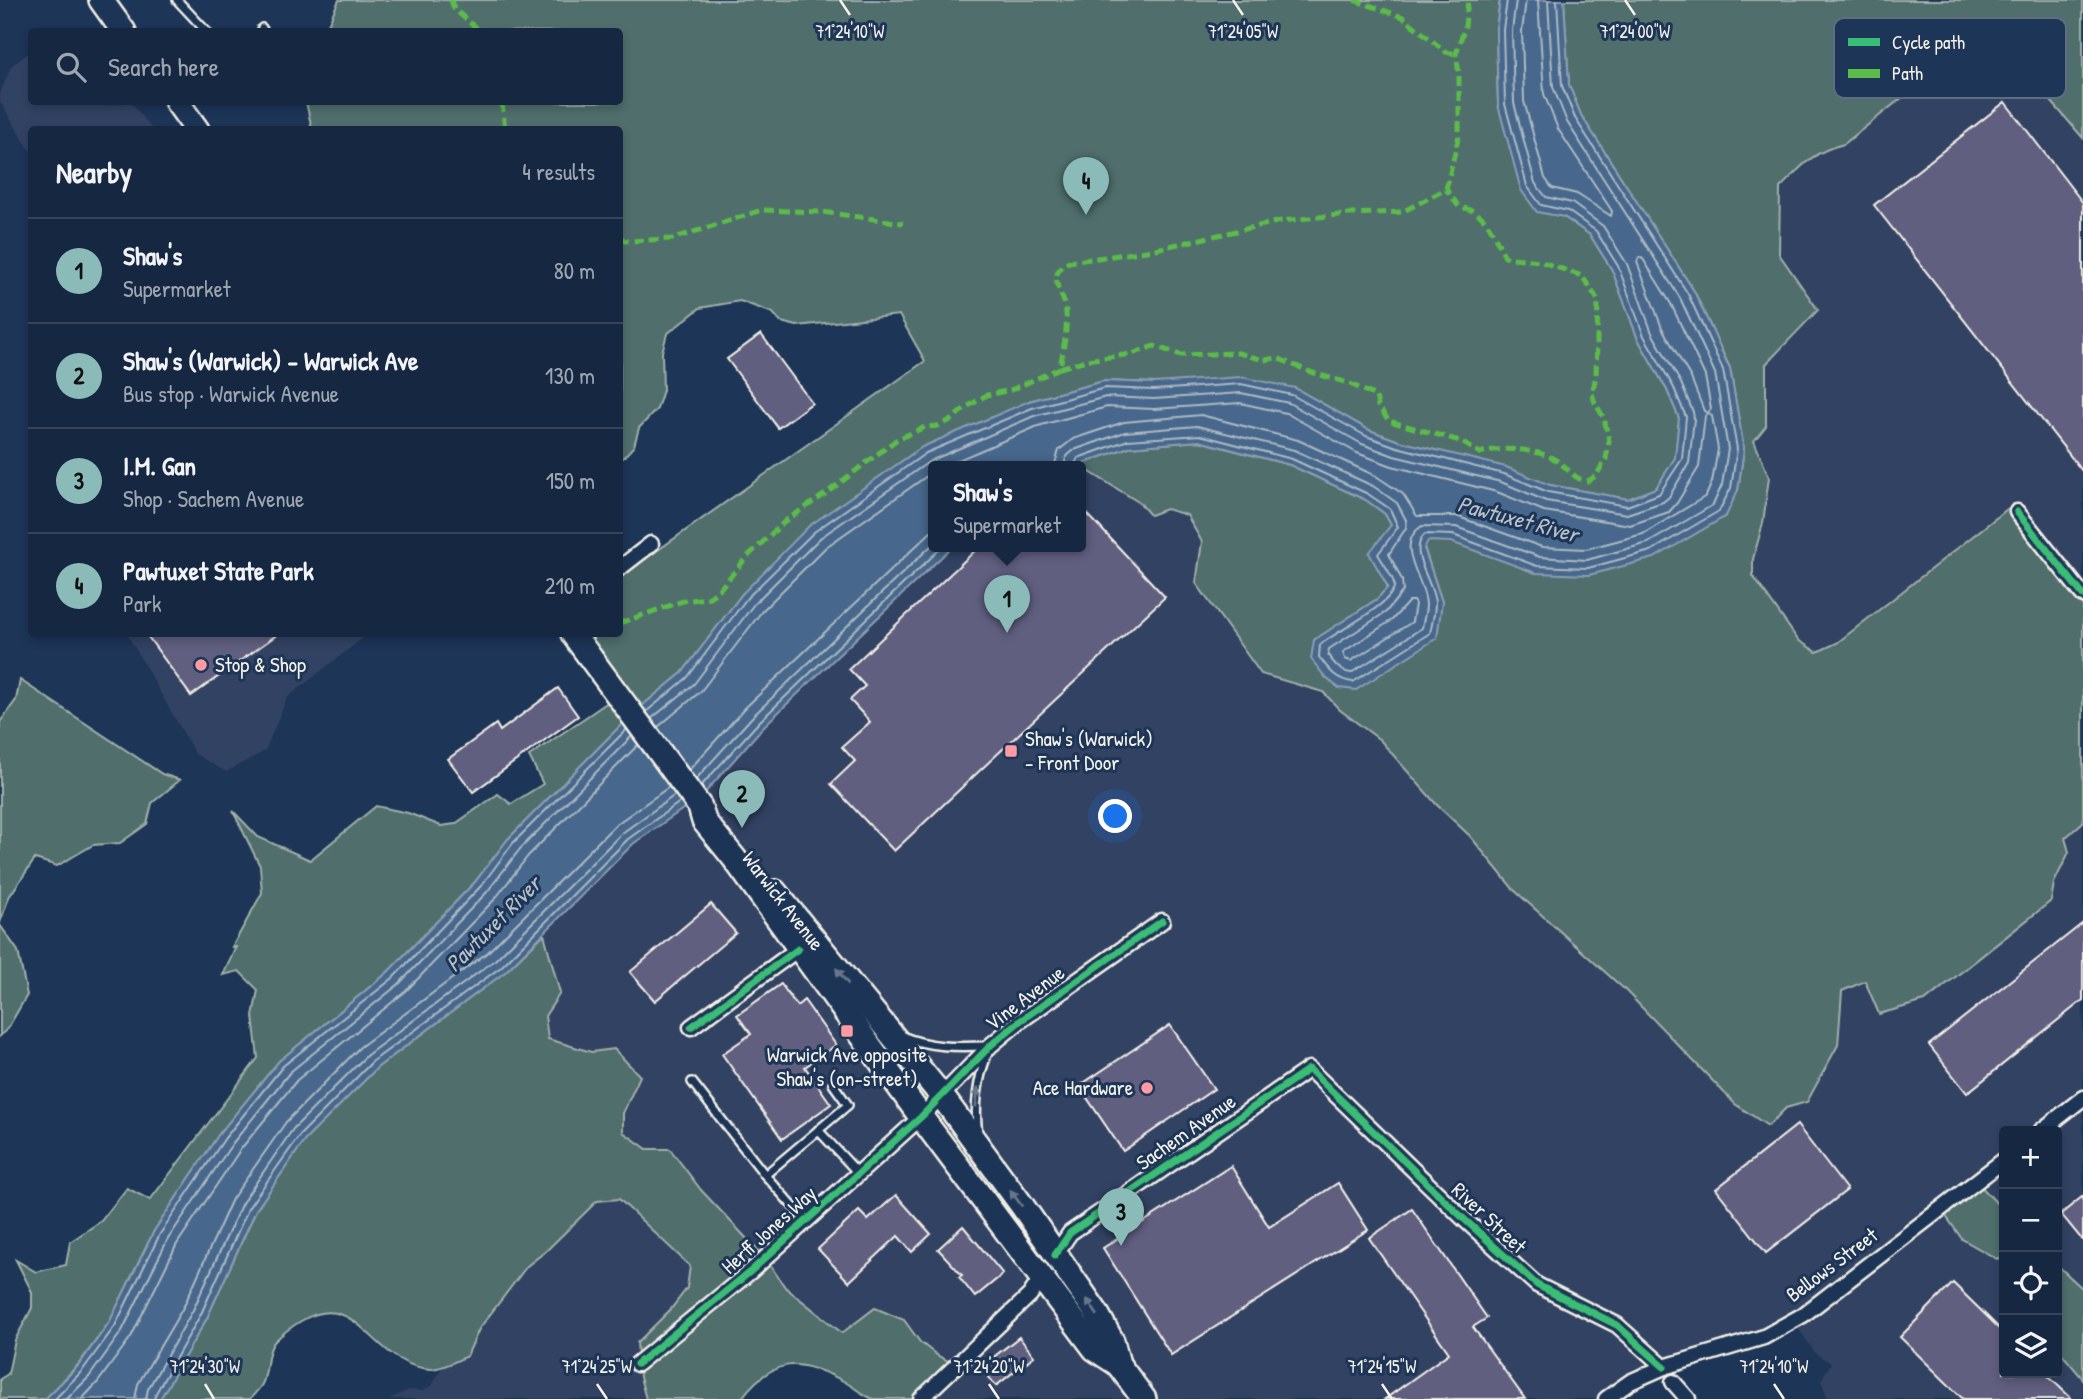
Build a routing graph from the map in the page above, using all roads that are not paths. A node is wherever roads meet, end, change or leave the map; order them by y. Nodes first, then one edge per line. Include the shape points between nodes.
1 (101, 0) edge
2 (177, 0) edge
3 (121, 28) edge
4 (203, 28) edge
5 (179, 105) edge
6 (194, 126) edge
7 (2017, 512) dead end
8 (652, 544) dead end
9 (623, 566) edge
10 (2083, 595) edge
11 (575, 637) edge
12 (699, 804) junction
13 (1162, 921) dead end
14 (798, 949) junction
15 (691, 1027) dead end
16 (886, 1030) junction
17 (992, 1045) junction
18 (1309, 1069) joint
19 (692, 1082) dead end
20 (833, 1084) dead end
21 (941, 1096) junction
22 (2083, 1098) edge
23 (921, 1116) junction
24 (2047, 1126) edge
25 (818, 1130) junction
26 (981, 1150) junction
27 (1999, 1164) edge
28 (858, 1173) junction
29 (765, 1175) junction
30 (806, 1221) junction
31 (1055, 1255) junction
32 (1042, 1277) junction
33 (637, 1364) dead end
34 (1118, 1364) junction
35 (1664, 1367) junction
36 (1672, 1382) dead end
37 (921, 1399) edge
38 (1144, 1399) edge
39 (1606, 1399) edge
40 (1688, 1399) edge

1 - 3 main road
2 - 4 lane
5 - 6 main road
7 - 10 street
8 - 9 street
11 - 12 main road
12 - 14 main road, Warwick Avenue via 704,821
16 -> 12 main road, Warwick Avenue via 714,813
13 - 17 street, Vine Avenue
14 - 15 street
14 - 23 main road, Warwick Avenue
16 - 17 lane via 919,1043
16 - 21 main road, Warwick Avenue
17 - 21 street, Vine Avenue
26 -> 17 lane via 975,1111 980,1073
18 - 31 street, Sachem Avenue via 1070,1233
18 - 35 street, River Street via 1537,1285 1617,1325
19 - 29 lane
20 - 25 lane via 848,1105
21 - 23 street, Vine Avenue
21 - 26 main road, Warwick Avenue
22 - 24 street
23 - 28 street, Herff Jones Way
23 - 32 main road, Warwick Avenue
25 - 28 lane
25 - 29 lane
31 -> 26 main road, Warwick Avenue
27 - 35 street, Bellows Street via 1802,1315 1764,1337
28 - 30 street, Herff Jones Way
29 - 30 lane
30 - 33 street, Herff Jones Way
34 -> 31 main road, Warwick Avenue via 1096,1312
32 - 34 main road, Warwick Avenue via 1095,1349
32 - 37 street via 1030,1295
34 - 38 main road, Warwick Avenue
35 - 39 street, Bellows Street
36 - 40 street

